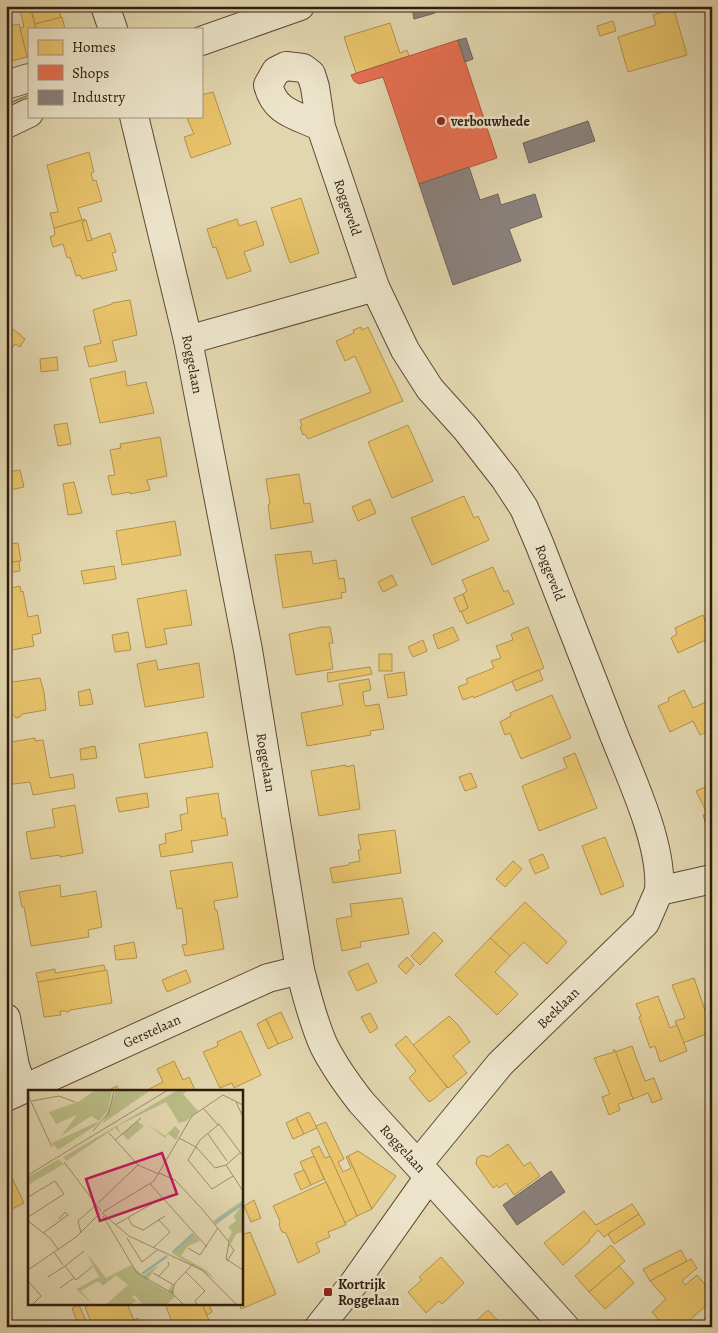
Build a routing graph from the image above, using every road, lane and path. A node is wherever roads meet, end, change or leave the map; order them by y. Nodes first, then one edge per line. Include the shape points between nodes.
1 (105, 6) edge
2 (300, 6) edge
3 (259, 12) edge
4 (113, 28) edge
5 (202, 40) edge
6 (28, 78) edge
7 (6, 85) edge
8 (28, 114) edge
9 (134, 118) edge
10 (6, 124) edge
11 (321, 127) dead end
12 (375, 287) junction
13 (188, 340) junction
14 (712, 879) edge
15 (659, 891) junction
16 (300, 970) junction
17 (6, 1018) edge
18 (15, 1093) edge
19 (424, 1170) junction
20 (319, 1327) edge
21 (565, 1327) edge

1 - 4 street
2 - 3 street
3 - 5 street
6 - 7 street
8 - 10 street
9 - 13 street, Roggelaan
11 - 12 street, Roggeveld
12 - 13 street
12 - 15 street, Roggeveld via 405,350 430,389 466,429 524,508 642,807 657,858
13 - 16 street, Roggelaan via 248,650
14 - 15 street
15 - 19 street, Beeklaan via 645,923 500,1064
16 - 18 street, Gerstelaan via 268,978
16 - 19 street, Roggelaan via 324,1045 342,1078
17 - 18 street via 15,1066
19 - 20 street, Beeklaan via 354,1283
19 - 21 street, Roggelaan

